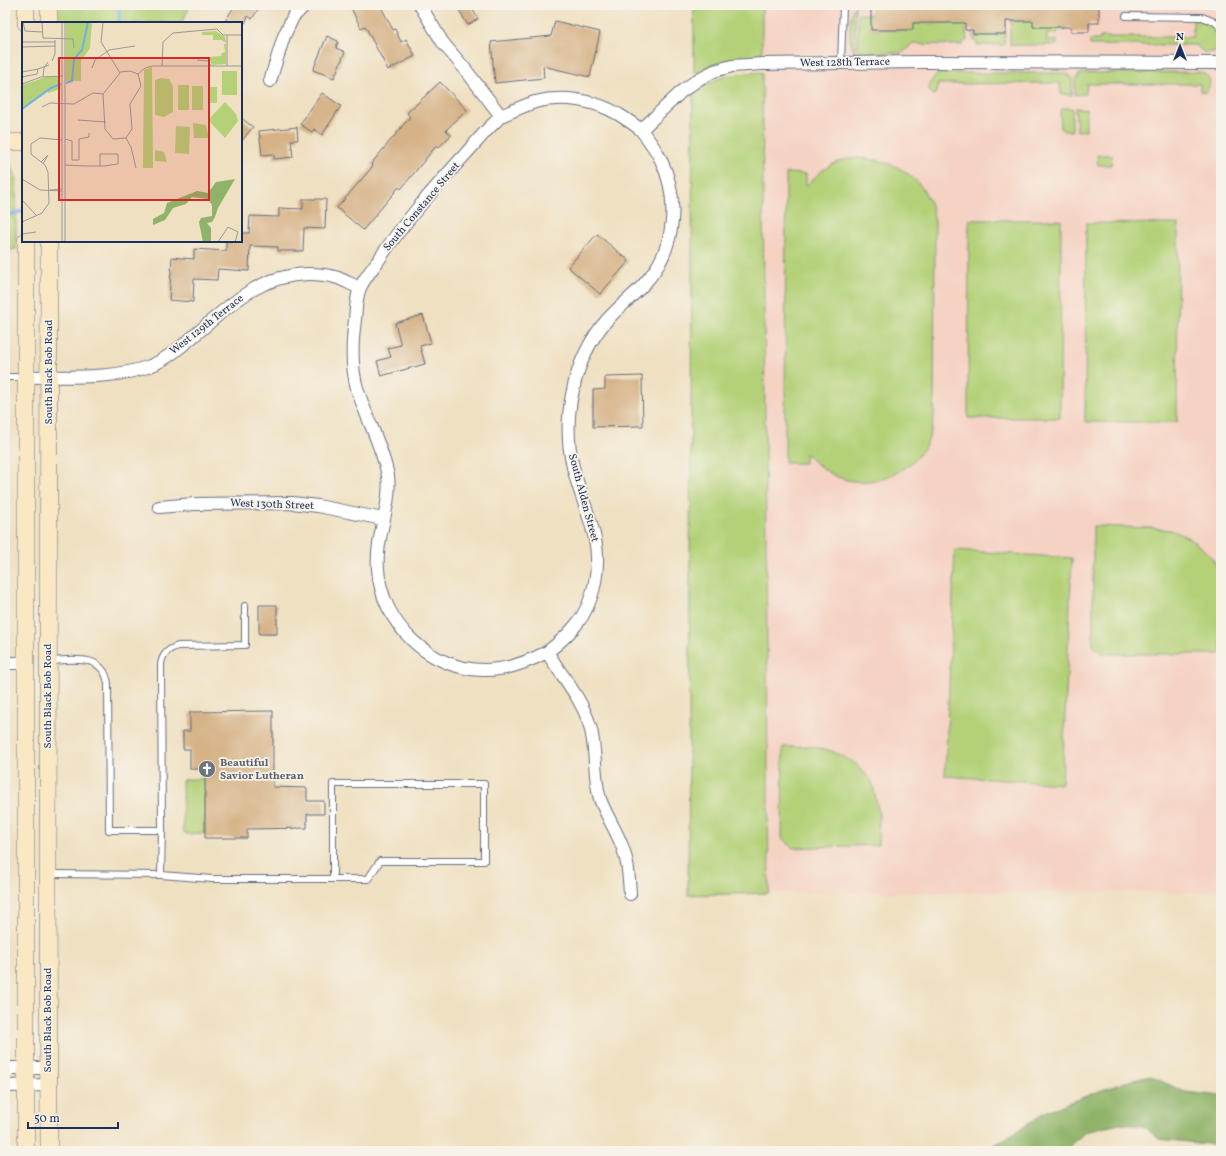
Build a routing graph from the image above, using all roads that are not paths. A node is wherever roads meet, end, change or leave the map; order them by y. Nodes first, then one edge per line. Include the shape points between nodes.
1 (26, 5) edge
2 (49, 5) edge
3 (305, 5) edge
4 (420, 5) edge
5 (843, 5) edge
6 (1126, 16) dead end
7 (26, 22) edge
8 (50, 22) edge
9 (1221, 28) edge
10 (841, 63) junction
11 (1221, 64) edge
12 (270, 81) dead end
13 (501, 116) junction
14 (642, 130) junction
15 (5, 142) edge
16 (22, 142) edge
17 (49, 242) edge
18 (26, 243) edge
19 (360, 288) junction
20 (50, 376) junction
21 (5, 377) edge
22 (27, 377) junction
23 (159, 507) dead end
24 (383, 519) junction
25 (245, 606) dead end
26 (547, 652) junction
27 (48, 661) junction
28 (5, 663) edge
29 (26, 663) junction
30 (162, 830) junction
31 (48, 874) junction
32 (161, 875) junction
33 (333, 879) junction
34 (630, 894) dead end
35 (5, 1068) edge
36 (27, 1068) junction
37 (48, 1068) junction
38 (26, 1085) junction
39 (48, 1085) junction
40 (5, 1086) edge
41 (26, 1151) edge
42 (49, 1151) edge

1 - 7 main road
2 - 8 main road
3 - 12 street via 293,17 284,36
4 - 13 street via 443,43
5 - 10 lane
6 - 9 lane via 1202,16
10 - 11 street, West 128th Terrace
10 - 14 street, West 128th Terrace via 762,64 714,70 682,91
13 - 14 street via 535,102 576,100 604,107
13 - 19 street, South Constance Street via 393,238
14 - 26 street, South Alden Street via 661,160 668,179 673,209 668,243 660,262 649,278 606,321 585,353 578,370 569,408 569,446 573,468 595,540 596,575 587,607 563,639
15 - 16 main road
17 - 20 main road, South Black Bob Road
18 - 22 main road, South Black Bob Road
19 - 20 street, West 129th Terrace via 337,277 314,274 296,274 275,279 238,298 176,350 152,365 126,374
19 - 24 street, South Constance Street via 353,335 354,361 357,386 384,458 388,479 388,498
20 - 22 street, West 129th Terrace
20 - 27 main road, South Black Bob Road
21 - 22 lane
22 - 29 main road, South Black Bob Road
23 - 24 street, West 130th Street via 292,503
24 - 26 street, South Constance Street via 377,556 378,578 391,614 417,644 439,659 484,670 510,667
25 - 30 lane via 245,645 178,646 166,651 163,657
26 - 34 street via 585,712 593,739 597,788 622,846 629,873
27 - 30 lane via 91,661 100,665 106,673 109,830
27 - 31 main road, South Black Bob Road
28 - 29 street
29 - 36 main road, South Black Bob Road
30 - 32 lane
31 - 32 lane
31 - 37 main road, South Black Bob Road
32 - 33 lane via 212,879
33 - 33 lane via 368,879 380,861 484,861 484,784 333,784
35 - 36 street
36 - 37 street
36 - 38 main road, South Black Bob Road
37 - 39 main road, South Black Bob Road
38 - 39 street
38 - 40 street
38 - 41 main road, South Black Bob Road
39 - 42 main road, South Black Bob Road

